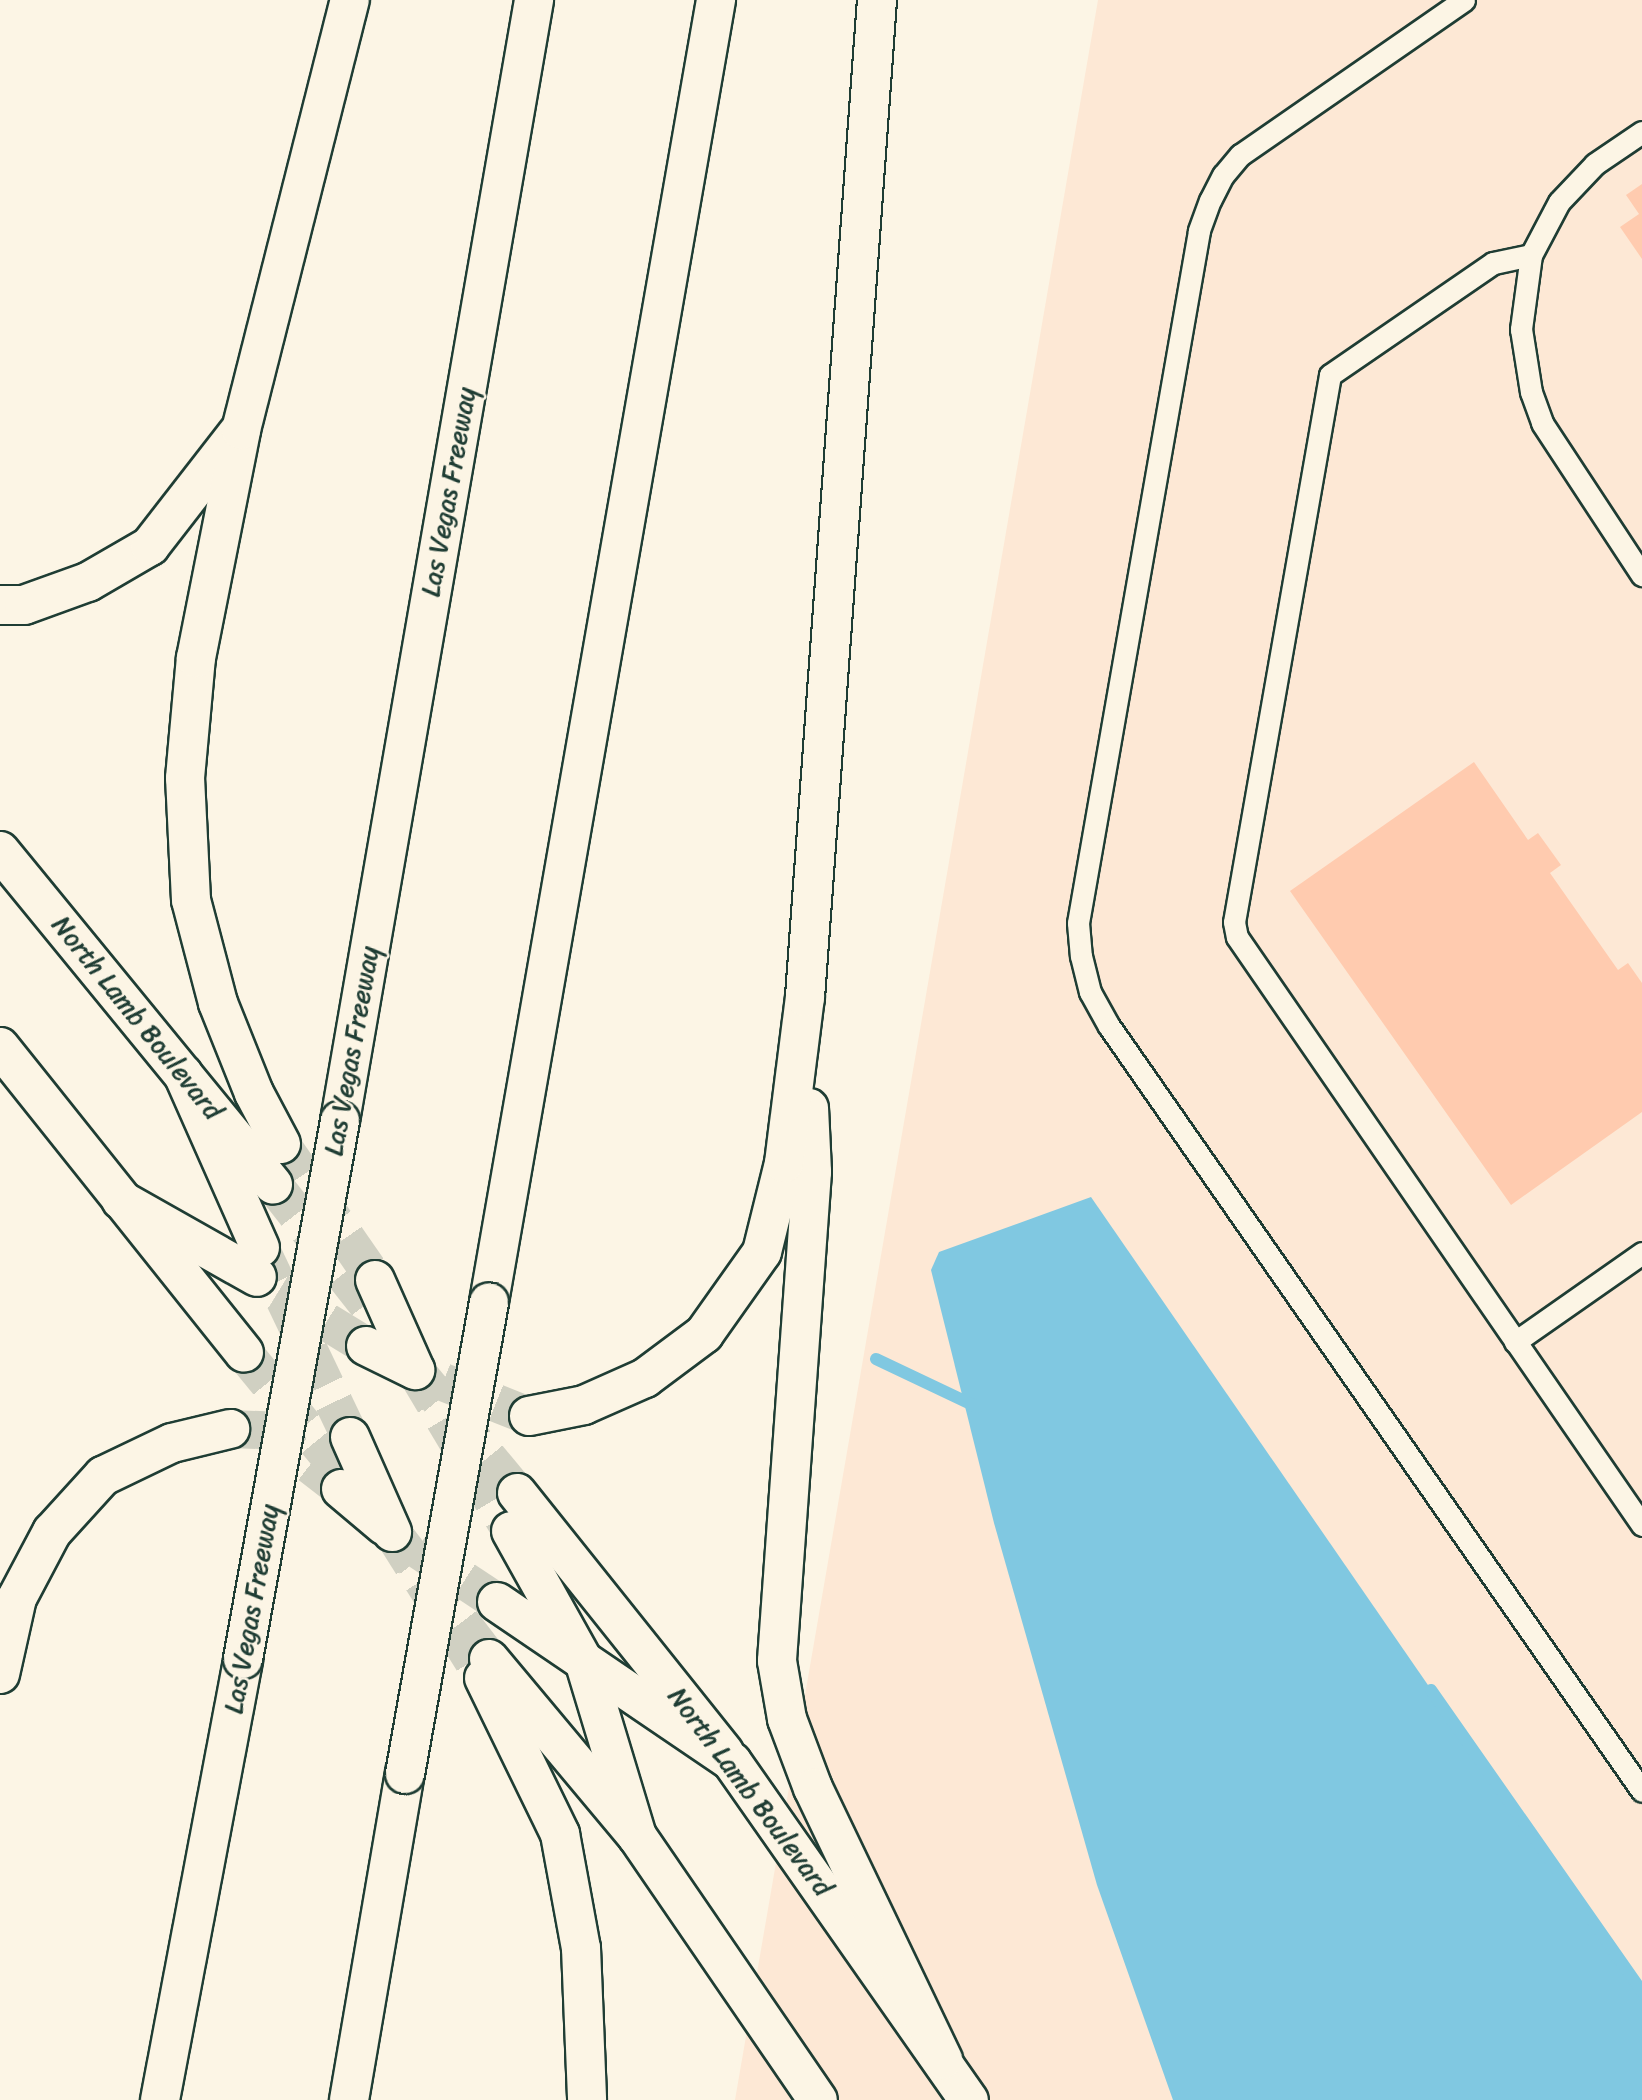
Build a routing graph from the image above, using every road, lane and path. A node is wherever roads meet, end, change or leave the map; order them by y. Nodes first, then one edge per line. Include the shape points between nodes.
1 (350, 0) edge
2 (534, 0) edge
3 (716, 0) edge
4 (877, 0) edge
5 (1464, 0) edge
6 (1642, 132) edge
7 (1531, 255) junction
8 (241, 430) junction
9 (1642, 575) edge
10 (0, 605) edge
11 (0, 851) edge
12 (805, 997) junction
13 (0, 1046) edge
14 (183, 1074) junction
15 (281, 1144) tunnel mouth
16 (273, 1184) tunnel mouth
17 (121, 1200) junction
18 (1642, 1253) edge
19 (373, 1294) tunnel mouth
20 (1515, 1342) junction
21 (366, 1346) tunnel mouth
22 (244, 1353) tunnel mouth
23 (529, 1416) tunnel mouth
24 (230, 1429) tunnel mouth
25 (344, 1466) joint
26 (517, 1493) tunnel mouth
27 (1642, 1525) edge
28 (511, 1531) tunnel mouth
29 (497, 1602) tunnel mouth
30 (585, 1664) junction
31 (0, 1674) edge
32 (732, 1762) junction
33 (1642, 1791) edge
34 (637, 1836) junction
35 (943, 2059) junction
36 (160, 2100) edge
37 (349, 2100) edge
38 (587, 2100) edge
39 (818, 2100) edge
40 (969, 2100) edge

1 - 8 main road
2 - 36 main road, Las Vegas Freeway, bridge via 340,1121
3 - 37 main road, bridge
4 - 12 main road
5 - 33 lane via 1240,155 1210,200 1199,231 1081,910 1081,956 1090,992 1109,1026
6 - 7 lane via 1577,181 1559,202
7 - 9 lane via 1521,329 1535,403 1542,423
7 - 20 lane via 1493,263 1330,375 1234,903 1237,937
8 - 10 main road via 150,546 88,582 24,605
8 - 15 main road via 196,658 185,778 191,900 218,1003 254,1093
11 - 14 main road, North Lamb Boulevard
12 - 23 main road via 784,1163 762,1252 704,1334 645,1378 584,1405
12 - 35 main road via 812,1172 778,1661 787,1719 814,1788
13 - 17 main road
14 - 16 main road, North Lamb Boulevard
14 - 17 main road via 258,1263
17 - 22 main road
18 - 20 lane
19 - 21 main road via 415,1370
20 - 27 lane
24 - 31 main road via 172,1443 103,1476 52,1532 17,1598
25 - 25 main road via 392,1532
26 - 32 main road, North Lamb Boulevard
28 - 30 main road
29 - 30 main road
30 - 32 main road
30 - 34 main road
32 - 35 main road, North Lamb Boulevard
34 - 38 main road via 487,1669 560,1834 581,1948
34 - 39 main road
35 - 40 main road, North Lamb Boulevard

